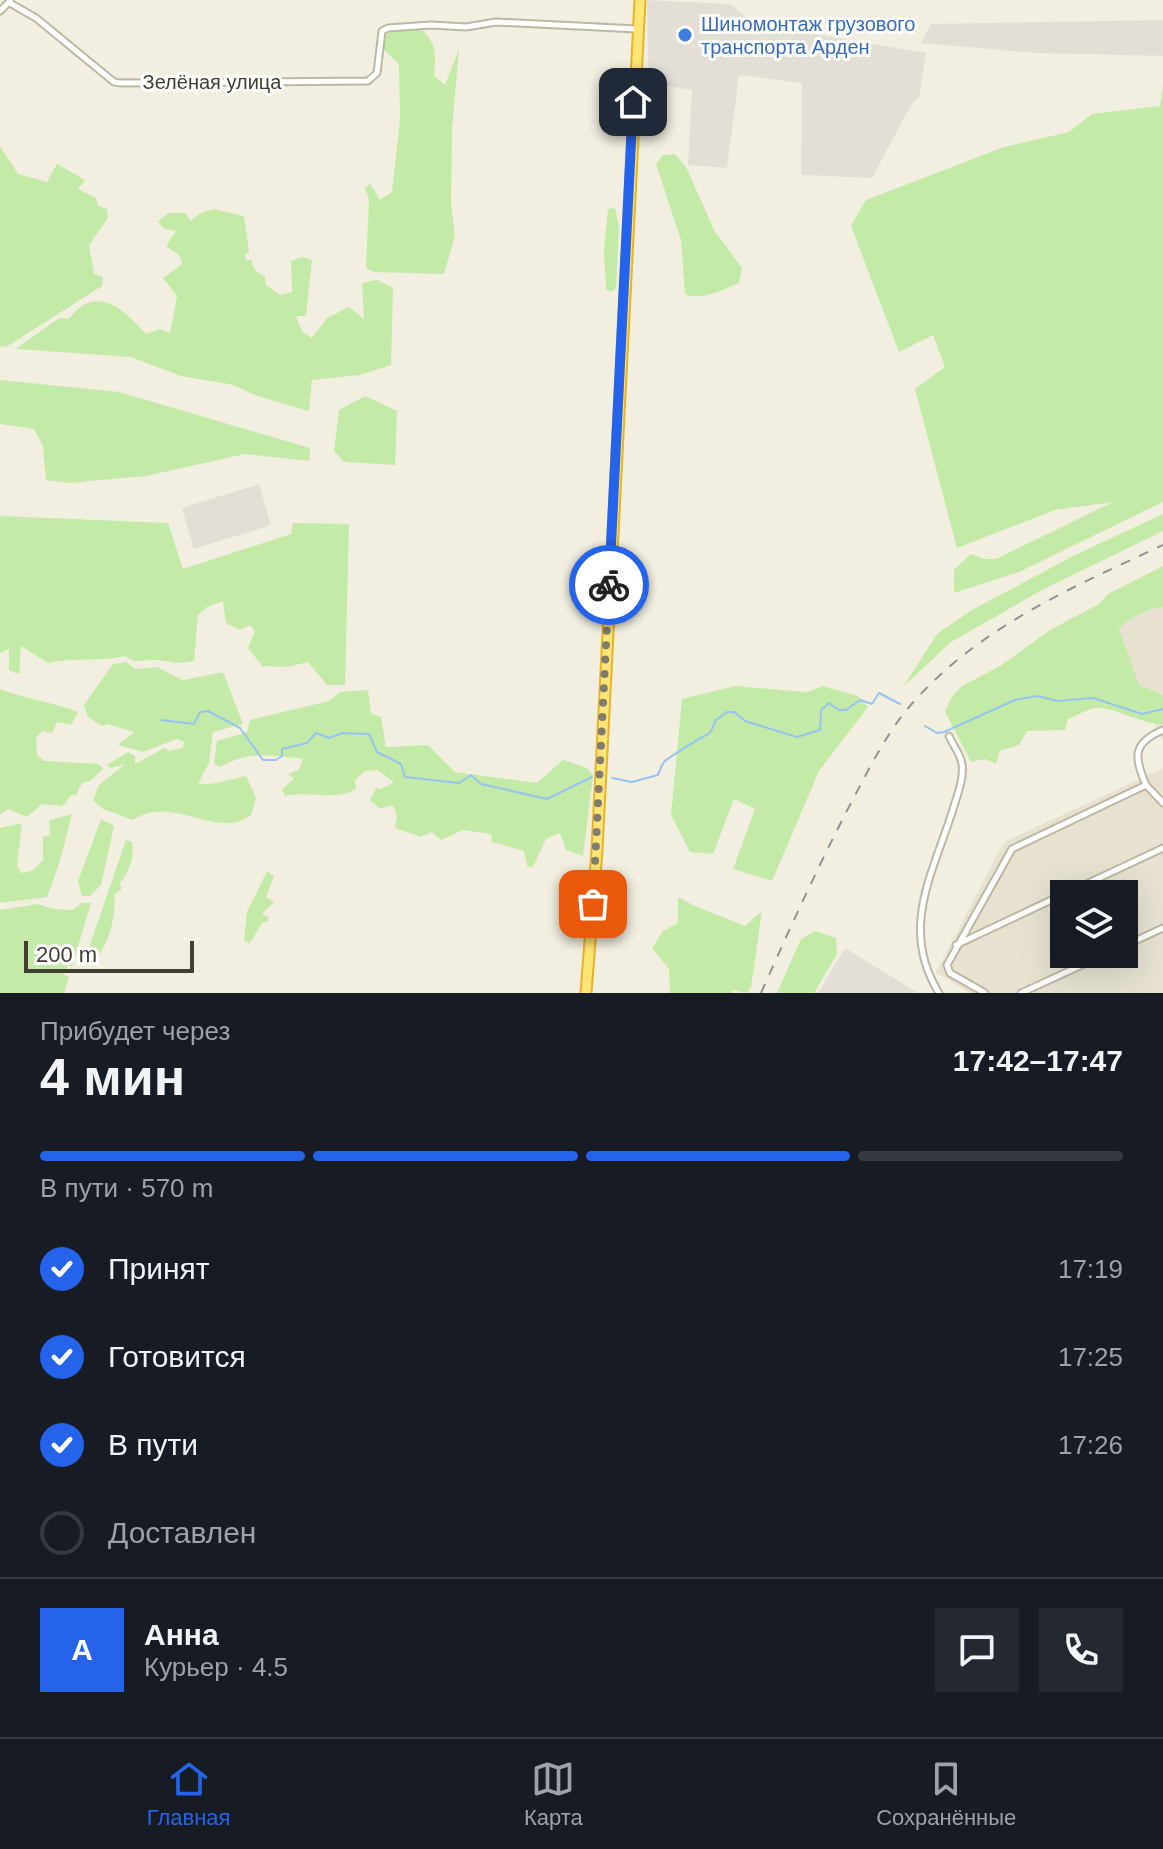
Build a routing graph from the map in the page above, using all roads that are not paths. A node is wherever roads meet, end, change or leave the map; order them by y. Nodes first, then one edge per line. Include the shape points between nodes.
1 (640, 0) edge
2 (10, 1) edge
3 (0, 11) edge
4 (637, 29) junction
5 (1163, 730) edge
6 (949, 736) dead end
7 (1146, 785) junction
8 (1163, 803) edge
9 (1163, 848) edge
10 (1094, 880) edge
11 (1050, 901) edge
12 (1163, 928) edge
13 (1138, 940) edge
14 (956, 945) junction
15 (1075, 968) edge
16 (586, 993) edge
17 (939, 993) edge
18 (985, 993) edge
19 (1021, 993) edge

1 - 4 highway
2 - 3 street
2 - 4 street, Зелёная улица via 114,82 368,81 377,73 382,31 388,28 496,22
4 - 16 highway
5 - 7 street via 1139,746
6 - 17 street via 962,761 961,782 921,911 924,961
7 - 8 street
7 - 14 street via 1012,849
9 - 10 street
11 - 14 street
12 - 13 street
14 - 18 street via 947,969
15 - 19 street

